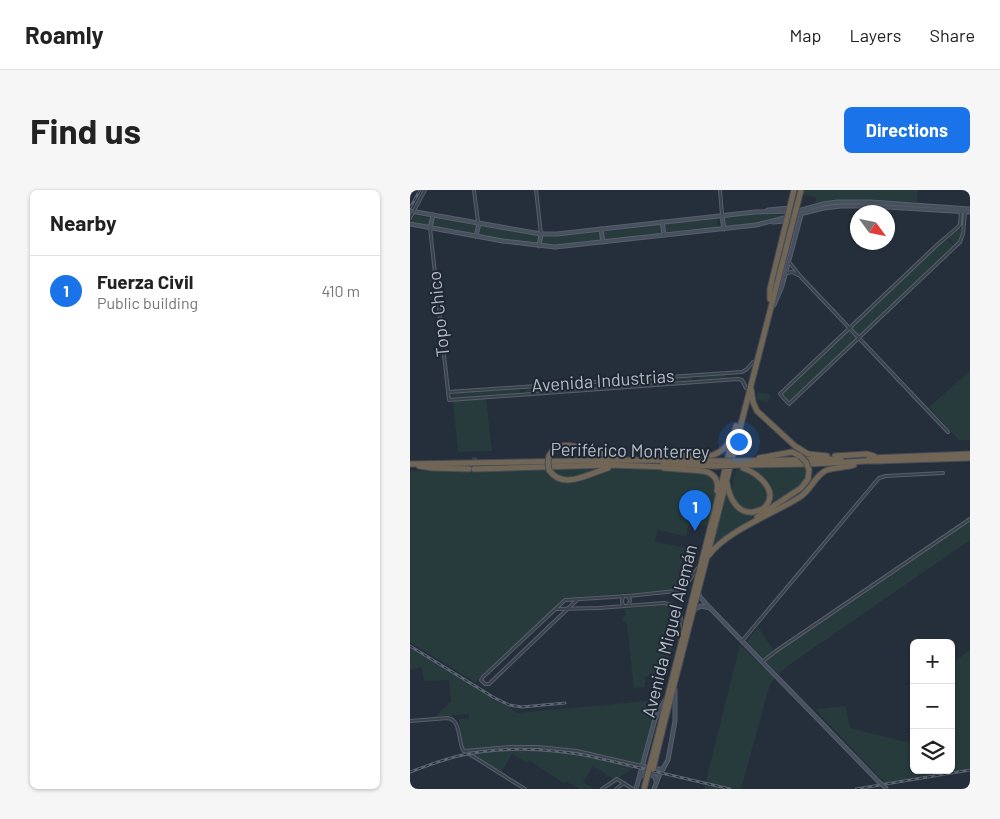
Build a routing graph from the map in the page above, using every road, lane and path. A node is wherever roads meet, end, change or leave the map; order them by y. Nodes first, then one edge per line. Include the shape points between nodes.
1 (426, 190) edge
2 (474, 190) edge
3 (536, 190) edge
4 (720, 190) edge
5 (799, 190) edge
6 (800, 204) junction
7 (910, 206) junction
8 (807, 209) junction
9 (963, 210) junction
10 (970, 210) edge
11 (412, 212) edge
12 (789, 214) junction
13 (799, 214) junction
14 (433, 215) junction
15 (722, 216) junction
16 (410, 218) edge
17 (662, 222) junction
18 (410, 224) edge
19 (479, 224) junction
20 (794, 225) junction
21 (430, 228) junction
22 (601, 229) junction
23 (724, 229) junction
24 (541, 234) junction
25 (664, 235) junction
26 (476, 236) junction
27 (790, 241) junction
28 (602, 242) junction
29 (539, 246) junction
30 (791, 249) junction
31 (788, 259) junction
32 (800, 276) junction
33 (784, 278) junction
34 (770, 301) junction
35 (769, 314) junction
36 (849, 328) junction
37 (858, 338) junction
38 (753, 362) junction
39 (642, 378) junction
40 (752, 378) junction
41 (642, 386) junction
42 (746, 388) junction
43 (448, 392) junction
44 (449, 400) joint
45 (735, 431) junction
46 (948, 432) dead end
47 (970, 454) edge
48 (827, 456) junction
49 (617, 457) junction
50 (640, 457) junction
51 (756, 458) junction
52 (970, 458) edge
53 (877, 459) junction
54 (715, 464) junction
55 (741, 464) junction
56 (410, 465) edge
57 (419, 465) junction
58 (854, 465) junction
59 (618, 466) junction
60 (647, 466) junction
61 (943, 473) dead end
62 (727, 479) junction
63 (714, 515) junction
64 (970, 518) edge
65 (743, 528) junction
66 (706, 559) junction
67 (700, 564) junction
68 (699, 590) junction
69 (623, 596) junction
70 (628, 596) junction
71 (568, 599) junction
72 (578, 599) junction
73 (562, 602) junction
74 (571, 605) junction
75 (629, 605) junction
76 (624, 606) junction
77 (555, 608) junction
78 (710, 608) junction
79 (566, 609) junction
80 (694, 611) junction
81 (684, 630) junction
82 (742, 641) junction
83 (762, 662) junction
84 (677, 672) junction
85 (668, 692) junction
86 (410, 721) edge
87 (662, 724) junction
88 (464, 751) junction
89 (643, 766) junction
90 (664, 769) junction
91 (646, 772) dead end
92 (660, 774) junction
93 (640, 777) junction
94 (656, 782) junction
95 (624, 783) junction
96 (525, 789) edge
97 (602, 789) edge
98 (616, 789) edge
99 (634, 789) edge
100 (646, 789) edge
101 (654, 789) edge
102 (887, 789) edge

1 - 11 street
2 - 19 street
3 - 24 street
4 - 15 street
5 - 6 highway
5 - 12 highway
5 - 34 highway, Avenida Miguel Alemán, bridge
6 - 8 street
6 - 12 highway
6 - 13 highway
7 - 8 street via 853,201
7 - 9 street
7 - 13 street via 841,206
8 - 13 street
9 - 10 street
9 - 36 street via 958,227
9 - 37 street via 964,234 960,242
11 - 14 street
11 - 16 street
12 - 13 street
12 - 15 street via 755,212
12 - 20 highway
12 - 23 street via 763,223
12 - 34 highway via 769,291
13 - 20 highway
13 - 30 street
14 - 19 street
14 - 21 street
15 - 17 street
15 - 23 street
17 - 22 street
17 - 25 street
18 - 21 street
19 - 24 street
19 - 26 street
20 - 27 highway
21 - 26 street
21 - 43 street, Topo Chico
22 - 24 street
22 - 28 street
23 - 25 street
24 - 29 street
25 - 28 street
26 - 29 street
27 - 30 street
27 - 34 highway via 778,288
28 - 29 street
30 - 31 street
31 - 32 street
31 - 33 street
32 - 33 street via 790,272
32 - 36 street
33 - 35 street
34 - 35 highway, Avenida Miguel Alemán
34 - 38 highway, Avenida Miguel Alemán
35 - 40 highway, Avenida Miguel Alemán
36 - 37 street
36 - 37 street via 780,394 783,398 789,404
37 - 46 street
38 - 39 street, Avenida Industrias via 742,372
38 - 42 highway, Avenida Miguel Alemán
39 - 41 street
39 - 43 street, Avenida Industrias
40 - 48 highway via 752,399 760,414 803,452
40 - 62 highway, Avenida Miguel Alemán
41 - 42 street, Avenida Industrias via 739,379
41 - 44 street, Avenida Industrias
42 - 45 highway, Avenida Miguel Alemán
43 - 44 street, Topo Chico
45 - 50 highway via 725,448 713,455
45 - 63 highway, Avenida Miguel Alemán
47 - 53 highway, Periférico Monterrey
48 - 51 highway
48 - 53 highway via 867,454
49 - 50 highway
49 - 57 highway via 475,460
49 - 59 highway, bridge via 567,446 553,451 548,463 549,470 558,479 571,480
50 - 54 highway
51 - 55 highway
51 - 65 highway, bridge via 792,452 806,462 808,479 801,488
52 - 53 highway, Periférico Monterrey
53 - 55 highway, Periférico Monterrey
53 - 58 highway via 868,464
54 - 55 highway, Periférico Monterrey, bridge
54 - 57 highway, Periférico Monterrey via 634,460
54 - 60 highway
55 - 58 highway
55 - 62 highway via 759,476 768,488 769,498 763,509 752,512 740,509 731,498
56 - 57 highway, Periférico Monterrey
57 - 59 highway via 432,468
58 - 65 highway via 825,471 800,497
59 - 60 highway
60 - 63 highway via 711,474 718,486
61 - 82 street via 879,478
62 - 66 highway, Avenida Miguel Alemán
63 - 67 highway, Avenida Miguel Alemán
64 - 83 street
65 - 66 highway via 717,546
66 - 68 highway, Avenida Miguel Alemán
67 - 70 street via 681,589
67 - 81 highway, Avenida Miguel Alemán
68 - 78 street
68 - 80 highway, Avenida Miguel Alemán
69 - 70 street
69 - 72 street
69 - 76 street
70 - 75 street
71 - 72 street
71 - 73 street
71 - 74 street
72 - 74 street
73 - 77 street
73 - 79 street
74 - 79 street
75 - 76 street
75 - 81 street via 671,605 679,612
76 - 79 street
77 - 79 street
77 - 79 street via 483,677 482,682 488,684
78 - 80 street via 701,606
78 - 82 street
80 - 84 highway, Avenida Miguel Alemán
81 - 85 highway, Avenida Miguel Alemán
82 - 83 street
83 - 102 street, bridge
84 - 87 highway, Avenida Miguel Alemán
84 - 90 street via 674,730
85 - 87 highway, Avenida Miguel Alemán
85 - 89 street via 655,719
86 - 88 street via 453,719
87 - 100 highway, Avenida Miguel Alemán, bridge
88 - 89 street via 538,747 576,751
88 - 96 street
89 - 90 street
89 - 93 street
90 - 92 street
91 - 92 street
92 - 94 street
93 - 94 street via 649,774 655,777
93 - 99 street
94 - 101 street
95 - 97 street via 617,779
95 - 98 street
95 - 99 street

